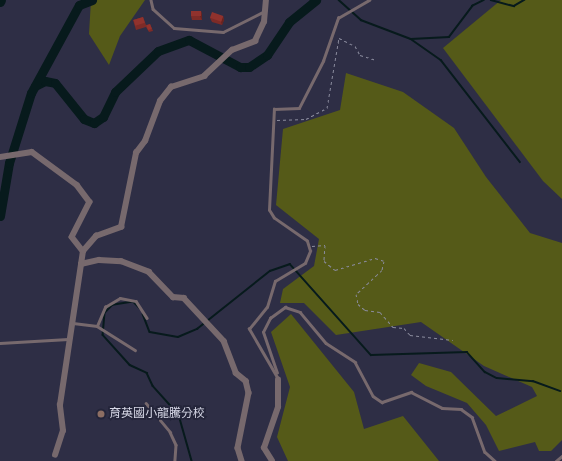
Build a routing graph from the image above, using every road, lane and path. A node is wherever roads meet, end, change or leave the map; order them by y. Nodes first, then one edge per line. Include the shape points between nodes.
1 (151, 0) edge
2 (266, 0) edge
3 (369, 0) edge
4 (265, 11) junction
5 (376, 60) dead end
6 (275, 120) junction
7 (0, 157) edge
8 (309, 247) junction
9 (83, 251) junction
10 (81, 264) junction
11 (147, 318) dead end
12 (72, 323) junction
13 (97, 326) junction
14 (68, 338) junction
15 (453, 340) dead end
16 (0, 343) edge
17 (135, 350) dead end
18 (278, 380) junction
19 (146, 403) dead end
20 (55, 455) dead end
21 (562, 456) edge
22 (175, 461) edge
23 (242, 461) edge
24 (272, 461) edge
25 (495, 461) edge
26 (556, 461) edge

1 - 4 lane via 153,9 174,28 223,32
2 - 4 street
3 - 6 lane via 338,18 324,62 311,80 306,98 299,108 274,109
4 - 9 street via 255,41 232,50 204,76 171,87 160,101 145,141 136,153 121,227 96,236
5 - 6 path via 360,55 355,46 339,38 327,108 306,119
6 - 8 lane via 269,210 274,218 307,240
7 - 9 street via 32,152 62,170 90,202 72,237
8 - 15 path via 325,245 324,261 335,270 375,258 384,261 382,270 356,294 358,304 365,310 380,312 393,328 404,328 410,335
8 - 18 lane via 305,263 275,281 267,307 249,329
9 - 10 street
10 - 12 street
10 - 23 street via 99,260 121,261 149,272 174,297 184,298 224,341 236,374 246,381 249,393 238,448
11 - 13 lane via 136,301 120,298 105,307
12 - 13 lane
12 - 14 street
13 - 17 lane
14 - 16 lane
14 - 20 street via 68,367 60,405 62,431
18 - 24 street via 278,407 264,448
18 - 25 lane via 273,354 263,332 270,318 285,307 300,312 326,343 356,362 373,396 382,402 411,392 442,408 461,409 472,417 485,452
19 - 22 lane via 170,432 176,445
21 - 26 lane

